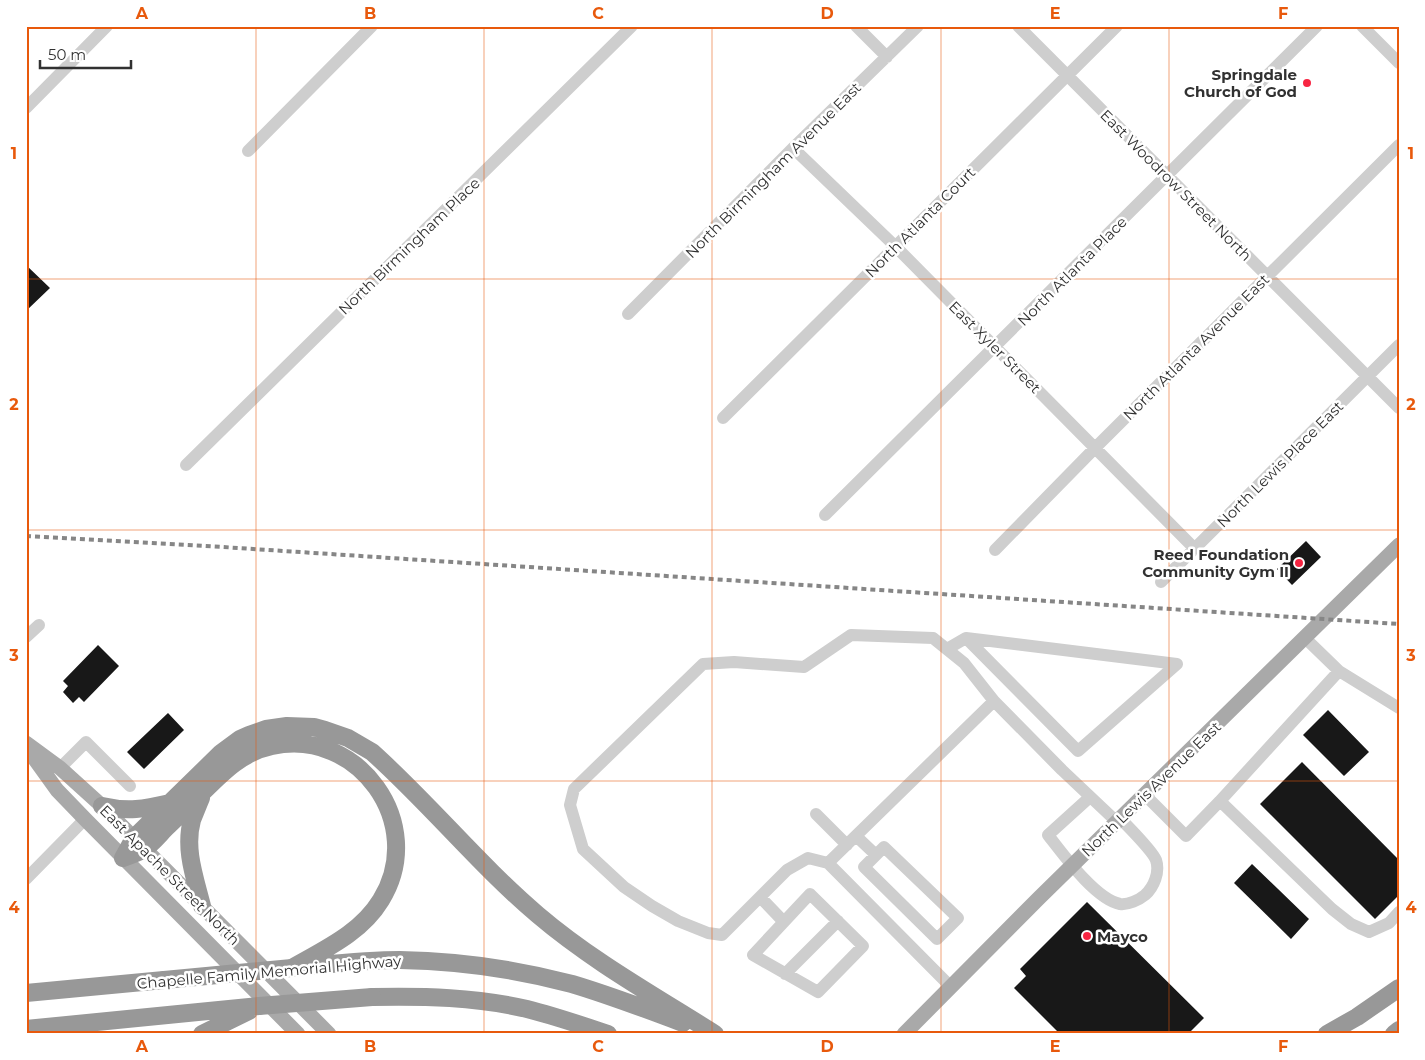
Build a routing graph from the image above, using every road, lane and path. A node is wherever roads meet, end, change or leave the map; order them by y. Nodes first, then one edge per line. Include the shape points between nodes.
1 (107, 26) edge
2 (372, 26) edge
3 (632, 26) edge
4 (856, 26) edge
5 (918, 26) edge
6 (1018, 26) edge
7 (1117, 26) edge
8 (1317, 26) edge
9 (1362, 26) edge
10 (1396, 55) edge
11 (887, 58) junction
12 (1067, 76) junction
13 (26, 108) edge
14 (1399, 145) edge
15 (793, 148) junction
16 (248, 151) dead end
17 (1168, 176) junction
18 (895, 246) junction
19 (1267, 276) junction
20 (628, 314) dead end
21 (1399, 345) edge
22 (995, 348) junction
23 (1367, 377) junction
24 (1399, 408) edge
25 (723, 418) dead end
26 (1095, 448) junction
27 (186, 465) dead end
28 (826, 516) dead end
29 (1399, 545) edge
30 (1195, 549) junction
31 (996, 550) dead end
32 (1162, 582) dead end
33 (38, 625) dead end
34 (26, 637) edge
35 (966, 638) junction
36 (1305, 638) junction
37 (947, 649) junction
38 (1339, 671) junction
39 (994, 701) junction
40 (1399, 708) edge
41 (26, 743) edge
42 (26, 747) edge
43 (60, 768) junction
44 (130, 786) dead end
45 (204, 790) junction
46 (1145, 795) junction
47 (1090, 797) junction
48 (1220, 801) junction
49 (170, 803) junction
50 (102, 806) junction
51 (816, 814) dead end
52 (85, 819) junction
53 (1119, 820) junction
54 (851, 841) junction
55 (139, 844) junction
56 (876, 855) junction
57 (124, 858) junction
58 (828, 863) junction
59 (1072, 866) junction
60 (26, 879) edge
61 (760, 897) junction
62 (202, 906) junction
63 (1399, 912) edge
64 (838, 921) junction
65 (784, 922) junction
66 (292, 968) junction
67 (785, 974) junction
68 (950, 986) junction
69 (1399, 988) edge
70 (26, 994) edge
71 (259, 1006) junction
72 (26, 1029) edge
73 (1399, 1030) edge
74 (207, 1032) edge
75 (298, 1034) edge
76 (329, 1034) edge
77 (608, 1034) edge
78 (713, 1034) edge
79 (904, 1034) edge
80 (1327, 1034) edge
81 (1394, 1034) edge

1 - 13 street
2 - 16 street
3 - 27 street, North Birmingham Place
4 - 11 street
5 - 11 street, North Birmingham Avenue East
6 - 12 street, East Woodrow Street North
7 - 12 street, North Atlanta Court
8 - 17 street, North Atlanta Place
9 - 10 street
11 - 15 street, North Birmingham Avenue East
12 - 17 street, East Woodrow Street North
12 - 18 street, North Atlanta Court
14 - 19 street, North Atlanta Avenue East
15 - 18 street, East Xyler Street
15 - 20 street, North Birmingham Avenue East
17 - 19 street, East Woodrow Street North
17 - 22 street, North Atlanta Place
18 - 22 street, East Xyler Street
18 - 25 street, North Atlanta Court
19 - 23 street, East Woodrow Street North
19 - 26 street, North Atlanta Avenue East
21 - 23 street, North Lewis Place East
22 - 26 street, East Xyler Street
22 - 28 street, North Atlanta Place
23 - 24 street, East Woodrow Street North
23 - 30 street, North Lewis Place East
26 - 30 street, East Xyler Street
26 - 31 street, North Atlanta Avenue East
29 - 36 main road, North Lewis Avenue East
30 - 32 street, North Lewis Place East
33 - 34 street
35 - 35 street via 1062,650 1177,664 1078,751
35 - 37 street
36 - 38 street
36 - 46 main road, North Lewis Avenue East
37 - 39 street via 964,663
37 - 61 street via 933,638 851,635 804,667 734,662 702,664 574,789 570,805 583,849 624,887 678,921 722,935
38 - 40 street
38 - 48 street
39 - 47 street
39 - 54 street
41 - 43 main road, East Apache Street North
42 - 52 main road, East Apache Street North via 58,790
43 - 44 street via 86,742
43 - 50 main road, East Apache Street North
45 - 55 highway
45 - 62 highway via 190,832 192,867
45 - 66 highway via 237,760 260,749 272,745 308,744 339,755 358,767 384,798 396,835 388,888 356,929
46 - 48 street via 1186,836
46 - 53 main road, North Lewis Avenue East
47 - 53 street
47 - 59 street via 1048,835
48 - 63 street via 1351,924 1369,932 1390,924
49 - 50 highway via 142,810
49 - 55 highway
49 - 78 highway via 221,753 249,735 296,726 325,730 348,738 385,764 537,914 584,950
50 - 55 main road, East Apache Street North
51 - 54 street
52 - 57 main road, East Apache Street North
52 - 60 street
53 - 59 main road, North Lewis Avenue East
53 - 59 street via 1156,860 1154,884 1145,894 1135,902 1121,904 1102,895
54 - 56 street
54 - 58 street
55 - 57 highway
55 - 62 main road, East Apache Street North
56 - 56 street via 864,867 937,939 958,918 884,847
57 - 75 main road, East Apache Street North
58 - 61 street via 808,858 786,870
58 - 68 street
59 - 68 main road, North Lewis Avenue East
61 - 65 street
62 - 76 main road, East Apache Street North
64 - 65 street via 810,894
64 - 67 street
64 - 67 street via 863,946 818,992
65 - 67 street via 753,955
66 - 70 highway, Chapelle Family Memorial Highway, bridge
66 - 78 highway, Chapelle Family Memorial Highway via 430,961 504,970 540,976 607,995
68 - 79 main road, North Lewis Avenue East
69 - 80 highway
71 - 72 highway
71 - 74 highway
71 - 77 highway, bridge via 372,997 450,998 526,1009
73 - 81 highway

